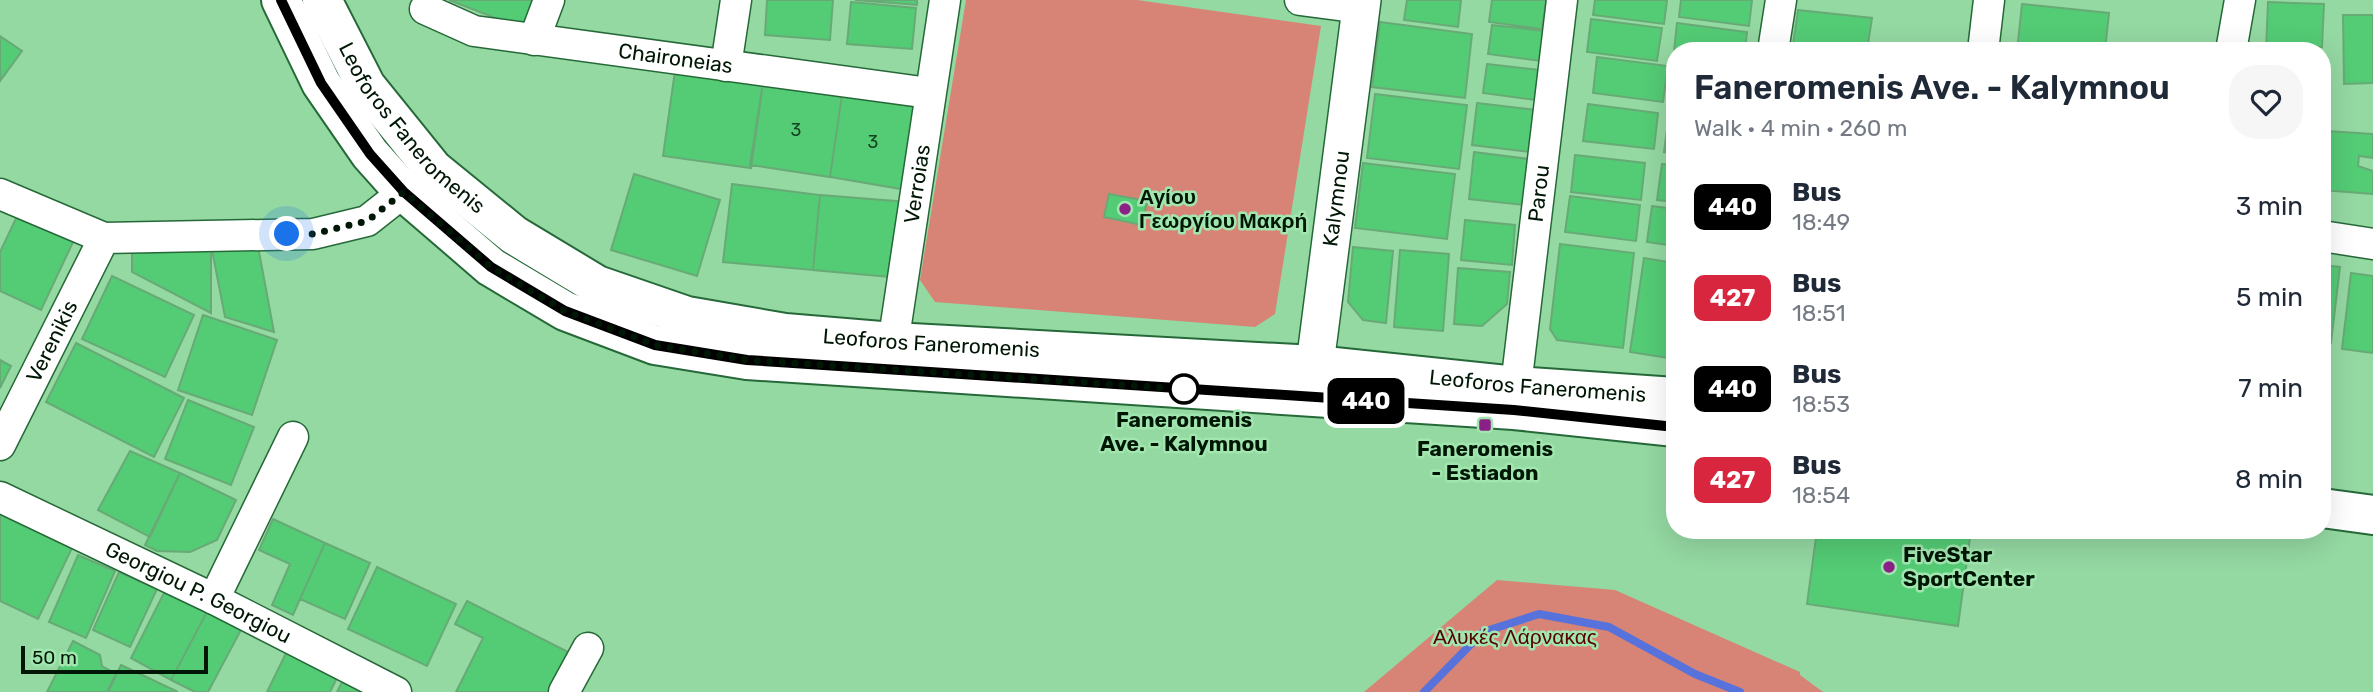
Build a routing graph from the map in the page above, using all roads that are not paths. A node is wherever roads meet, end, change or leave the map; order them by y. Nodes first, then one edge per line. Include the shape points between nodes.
1 (281, 0) edge
2 (322, 0) edge
3 (549, 0) edge
4 (736, 0) edge
5 (945, 0) edge
6 (1300, 0) edge
7 (1562, 0) edge
8 (1781, 0) edge
9 (1989, 0) edge
10 (2240, 0) edge
11 (1361, 4) edge
12 (425, 9) dead end
13 (534, 40) junction
14 (1774, 42) edge
15 (1984, 42) edge
16 (2233, 42) edge
17 (726, 66) junction
18 (929, 93) junction
19 (418, 181) junction
20 (0, 194) edge
21 (2331, 237) edge
22 (104, 238) junction
23 (2373, 244) edge
24 (891, 355) junction
25 (1313, 382) junction
26 (1516, 386) junction
27 (1666, 396) edge
28 (1666, 426) edge
29 (293, 437) dead end
30 (0, 445) edge
31 (2331, 482) edge
32 (2373, 488) edge
33 (0, 497) edge
34 (2331, 509) edge
35 (2373, 515) edge
36 (214, 599) junction
37 (588, 648) dead end
38 (396, 692) edge
39 (564, 692) edge

1 - 19 main road, Leoforos Faneromenis via 321,83 370,154
2 - 19 main road, Leoforos Faneromenis
3 - 13 street
4 - 17 street
5 - 18 street, Verroias
6 - 11 street
7 - 26 street, Parou
8 - 14 street
9 - 15 street
10 - 16 street
11 - 25 street, Kalymnou
12 - 13 street, Chaironeias via 474,31
13 - 17 street, Chaironeias
17 - 18 street, Chaironeias
18 - 24 street, Verroias
19 - 22 street via 367,221 313,234
19 - 24 main road, Leoforos Faneromenis via 491,267 565,311 655,345 747,360
20 - 22 street
21 - 23 street
22 - 30 street, Verenikis
24 - 25 main road, Leoforos Faneromenis
25 - 26 main road, Leoforos Faneromenis
25 - 28 main road, Leoforos Faneromenis
26 - 27 main road, Leoforos Faneromenis
29 - 36 street
31 - 32 main road
33 - 36 street, Georgiou P. Georgiou
34 - 35 main road
36 - 38 street, Georgiou P. Georgiou
37 - 39 street

